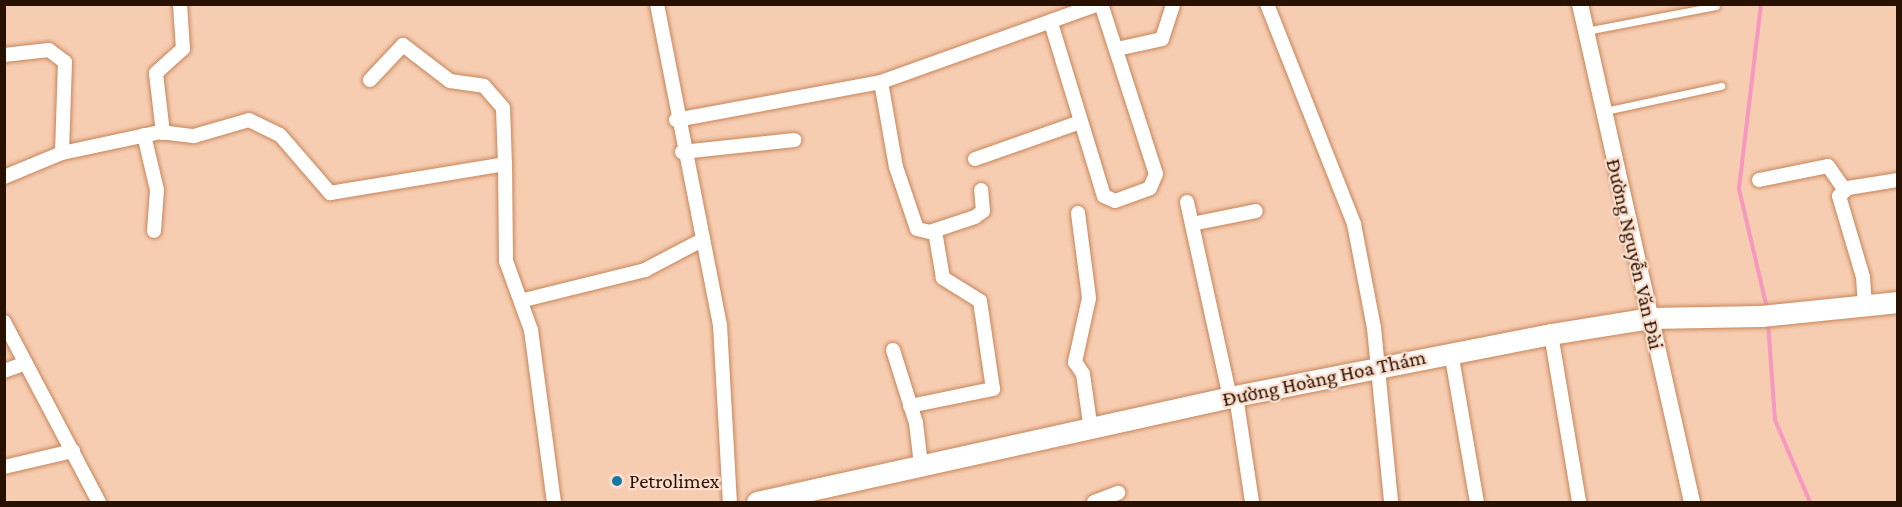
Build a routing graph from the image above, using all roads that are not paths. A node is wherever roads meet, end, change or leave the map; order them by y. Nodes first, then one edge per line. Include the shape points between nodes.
1 (180, 4) edge
2 (657, 4) edge
3 (1100, 4) edge
4 (1267, 4) edge
5 (1580, 4) edge
6 (1173, 6) dead end
7 (1716, 6) dead end
8 (1051, 23) junction
9 (1586, 31) junction
10 (1117, 49) junction
11 (4, 55) edge
12 (370, 80) dead end
13 (881, 82) junction
14 (1721, 86) dead end
15 (1602, 111) junction
16 (676, 120) junction
17 (1078, 123) junction
18 (163, 133) junction
19 (144, 135) junction
20 (794, 140) dead end
21 (682, 152) junction
22 (62, 153) junction
23 (975, 159) dead end
24 (505, 164) junction
25 (4, 177) edge
26 (1759, 180) dead end
27 (1898, 180) edge
28 (1844, 189) junction
29 (981, 190) dead end
30 (1187, 202) dead end
31 (1256, 211) dead end
32 (1078, 213) dead end
33 (1192, 224) junction
34 (154, 231) dead end
35 (935, 231) junction
36 (700, 241) junction
37 (524, 300) junction
38 (1898, 302) edge
39 (1865, 306) junction
40 (1650, 318) junction
41 (4, 322) edge
42 (1551, 334) junction
43 (893, 350) dead end
44 (1451, 352) junction
45 (26, 363) junction
46 (1376, 367) junction
47 (4, 371) edge
48 (1233, 397) junction
49 (910, 405) junction
50 (1092, 430) junction
51 (73, 451) junction
52 (921, 465) junction
53 (4, 467) edge
54 (1118, 493) dead end
55 (99, 502) edge
56 (554, 502) edge
57 (730, 502) edge
58 (757, 502) edge
59 (1094, 502) edge
60 (1252, 502) edge
61 (1391, 502) edge
62 (1477, 502) edge
63 (1579, 502) edge
64 (1692, 502) edge

1 - 18 street via 183,49 156,73
2 - 16 street
3 - 8 street
3 - 10 street
4 - 46 street via 1354,224 1366,272
5 - 9 street, Đường Nguyễn Văn Đài
6 - 10 street via 1162,39
7 - 9 lane
8 - 13 street
8 - 17 street via 1071,74
9 - 15 street, Đường Nguyễn Văn Đài
10 - 17 street via 1156,174 1154,184 1107,199
11 - 22 street via 49,50 65,62
12 - 24 street via 403,45 450,81 484,86 503,108
13 - 16 street
13 - 35 street via 903,195 917,229
14 - 15 lane
15 - 40 street, Đường Nguyễn Văn Đài
16 - 21 street
17 - 23 street
18 - 19 street
18 - 24 street via 194,136 258,120 280,135 320,186 339,193
19 - 22 street
19 - 34 street via 157,190
20 - 21 street
21 - 36 street
22 - 25 street
24 - 37 street via 503,242 510,275
26 - 28 street via 1828,166
27 - 28 street
28 - 39 street via 1839,202 1863,277
29 - 35 street via 983,211
30 - 33 street
31 - 33 street
32 - 50 street via 1089,298 1075,362 1083,374
33 - 48 street
35 - 49 street via 943,278 980,301 993,389
36 - 37 street via 645,270
36 - 57 street via 724,363
37 - 56 street
38 - 39 main road, Đường Hoàng Hoa Thám
39 - 40 main road, Đường Hoàng Hoa Thám via 1768,315
40 - 42 main road, Đường Hoàng Hoa Thám
40 - 64 street, Đường Nguyễn Văn Đài
41 - 45 street
42 - 44 main road, Đường Hoàng Hoa Thám
42 - 63 street
43 - 49 street
44 - 46 main road, Đường Hoàng Hoa Thám
44 - 62 street
45 - 47 street
45 - 51 street
46 - 48 main road, Đường Hoàng Hoa Thám
46 - 61 street
48 - 50 main road, Đường Hoàng Hoa Thám
48 - 60 street
49 - 52 street
50 - 52 main road, Đường Hoàng Hoa Thám
51 - 53 street
51 - 55 street
52 - 58 main road, Đường Hoàng Hoa Thám
54 - 59 street

